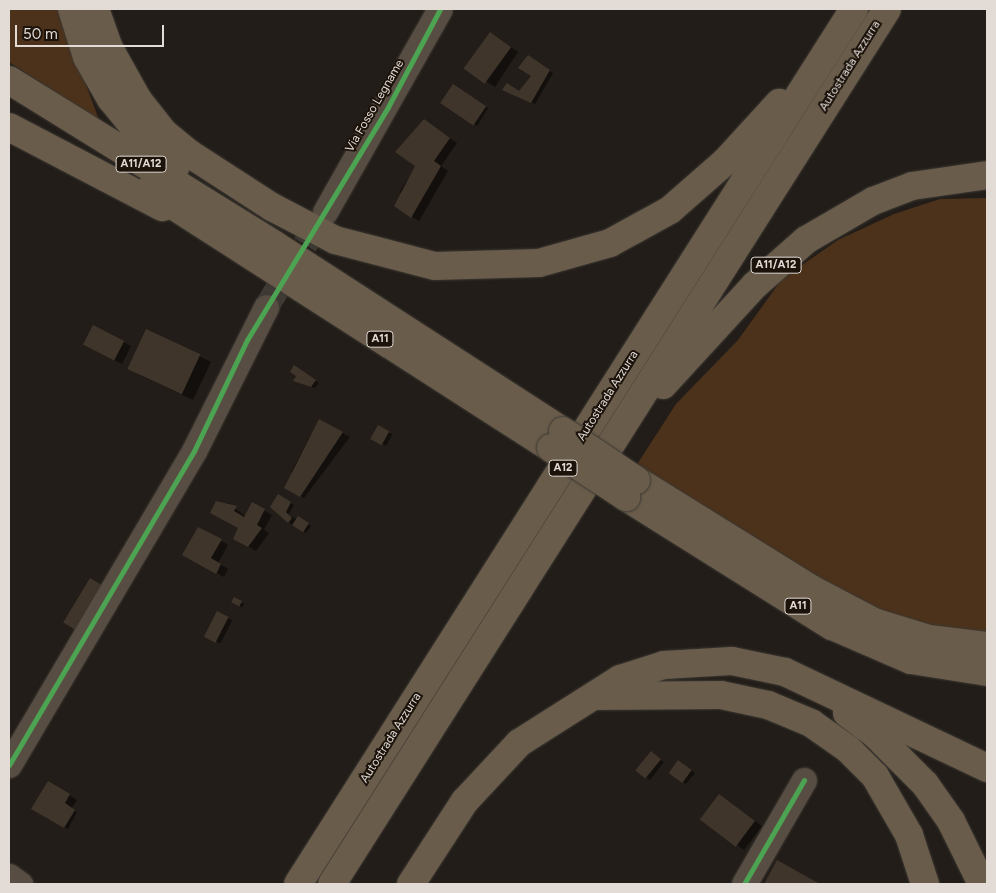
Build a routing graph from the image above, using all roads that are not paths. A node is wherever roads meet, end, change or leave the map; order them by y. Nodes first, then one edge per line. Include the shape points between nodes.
1 (72, 9) edge
2 (95, 9) edge
3 (440, 9) edge
4 (854, 9) edge
5 (887, 9) edge
6 (827, 51) junction
7 (9, 80) edge
8 (9, 98) edge
9 (9, 126) edge
10 (987, 175) edge
11 (325, 212) tunnel mouth
12 (208, 231) junction
13 (275, 245) junction
14 (266, 307) tunnel mouth
15 (616, 436) junction
16 (557, 440) junction
17 (631, 488) junction
18 (987, 646) edge
19 (987, 672) edge
20 (594, 696) junction
21 (9, 765) edge
22 (987, 768) edge
23 (898, 778) junction
24 (804, 780) dead end
25 (9, 876) edge
26 (20, 884) edge
27 (298, 884) edge
28 (332, 884) edge
29 (411, 884) edge
30 (744, 884) edge
31 (925, 884) edge
32 (965, 884) edge
33 (982, 884) edge

1 - 13 highway via 101,83 142,137
2 - 6 highway via 109,48 138,100 164,133 190,154 272,207 335,240 403,260 457,267 559,259 644,226 670,210 726,161
3 - 11 street, Via Fosso Legname
4 - 6 highway, Autostrada Azzurra / A12
5 - 15 highway, Autostrada Azzurra / A12
6 - 27 highway, Autostrada Azzurra / A12
7 - 13 highway, A11/A12
8 - 12 highway, A11/A12
9 - 12 highway
10 - 15 highway, A11/A12 via 912,186 873,201 806,240 755,286
12 - 16 highway, A11
13 - 16 highway, A11/A12
14 - 21 street via 194,451
15 - 28 highway, Autostrada Azzurra / A12
16 - 17 highway, A11, bridge
17 - 18 highway via 859,615 929,639
17 - 19 highway, A11 via 832,626 919,662
20 - 22 highway via 620,679 652,668 693,660 732,661 809,681
20 - 23 highway via 721,695 778,708 837,740 867,766
20 - 23 highway via 666,679 747,687 808,706 849,729
20 - 29 highway via 534,731 478,786
23 - 31 highway
23 - 32 highway via 930,812
23 - 33 highway via 951,820
24 - 30 street
25 - 26 street

